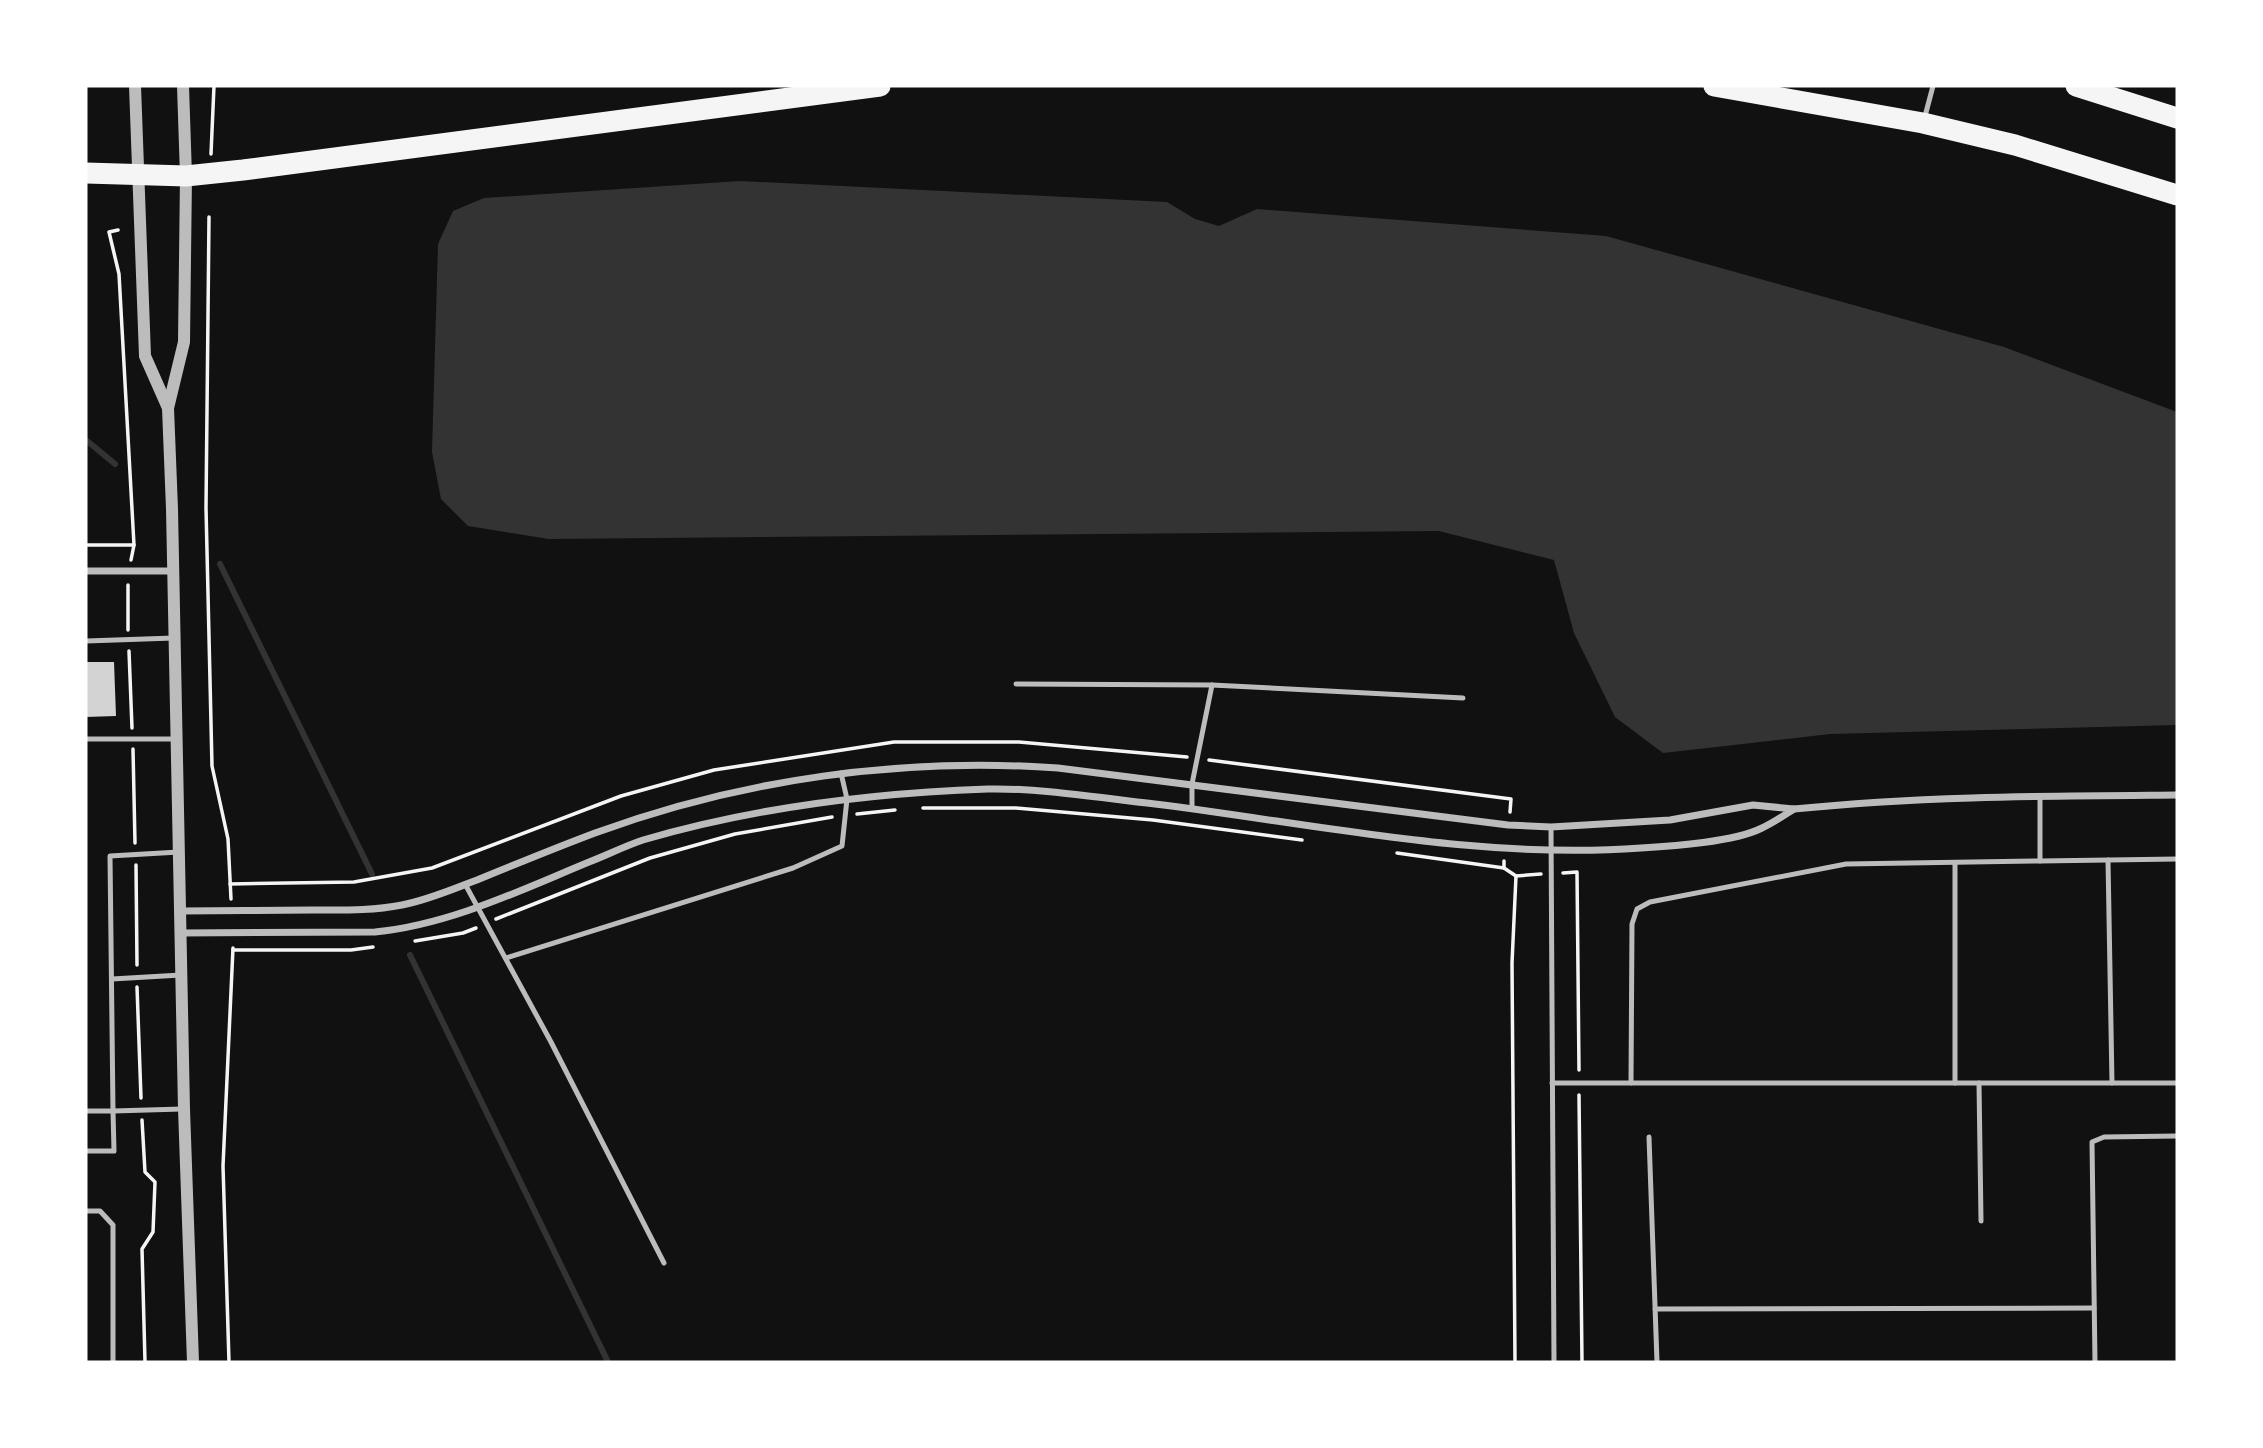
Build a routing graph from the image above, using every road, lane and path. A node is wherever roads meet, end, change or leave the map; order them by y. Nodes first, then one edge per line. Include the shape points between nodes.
1 (135, 86) edge
2 (183, 86) edge
3 (214, 86) edge
4 (880, 86) edge
5 (1714, 86) edge
6 (1933, 86) edge
7 (2076, 86) edge
8 (2177, 118) edge
9 (1923, 123) junction
10 (211, 156) dead end
11 (86, 173) edge
12 (138, 176) junction
13 (186, 176) junction
14 (2177, 195) edge
15 (209, 217) dead end
16 (118, 230) dead end
17 (168, 408) junction
18 (86, 545) edge
19 (134, 545) junction
20 (86, 571) edge
21 (130, 571) junction
22 (173, 571) junction
23 (175, 638) junction
24 (128, 640) junction
25 (86, 641) edge
26 (1016, 684) dead end
27 (1212, 685) junction
28 (1463, 698) dead end
29 (86, 739) edge
30 (132, 739) junction
31 (177, 739) junction
32 (1197, 759) junction
33 (841, 774) junction
34 (1192, 784) junction
35 (2177, 795) edge
36 (2040, 796) junction
37 (847, 799) junction
38 (915, 808) dead end
39 (901, 809) dead end
40 (1192, 809) junction
41 (1794, 809) junction
42 (845, 816) junction
43 (1508, 825) junction
44 (1551, 827) junction
45 (1315, 842) dead end
46 (1506, 848) junction
47 (1551, 851) junction
48 (179, 852) junction
49 (1396, 853) dead end
50 (136, 854) junction
51 (2177, 859) edge
52 (2108, 860) junction
53 (2040, 861) junction
54 (1955, 863) junction
55 (1516, 876) dead end
56 (230, 884) junction
57 (465, 884) junction
58 (478, 905) junction
59 (232, 910) junction
60 (180, 911) junction
61 (487, 923) junction
62 (180, 933) junction
63 (233, 933) junction
64 (405, 943) dead end
65 (378, 946) dead end
66 (233, 950) junction
67 (506, 958) junction
68 (181, 975) junction
69 (137, 977) junction
70 (112, 979) junction
71 (1552, 1083) junction
72 (1631, 1083) junction
73 (1955, 1083) junction
74 (1979, 1083) junction
75 (2112, 1083) junction
76 (2177, 1083) edge
77 (184, 1109) junction
78 (142, 1110) junction
79 (86, 1111) edge
80 (113, 1111) junction
81 (2177, 1136) edge
82 (1649, 1137) dead end
83 (86, 1151) edge
84 (86, 1211) edge
85 (1980, 1221) dead end
86 (664, 1263) dead end
87 (2094, 1308) junction
88 (1655, 1309) junction
89 (113, 1362) edge
90 (145, 1362) edge
91 (193, 1362) edge
92 (229, 1362) edge
93 (1515, 1362) edge
94 (1553, 1362) edge
95 (1657, 1362) edge
96 (2095, 1362) edge

1 - 12 street
2 - 13 street
3 - 10 path
4 - 13 highway
5 - 9 highway
6 - 9 lane
7 - 8 highway
9 - 14 highway via 2015,145
11 - 12 highway
12 - 13 highway
12 - 17 street via 145,356
13 - 17 street via 184,342
15 - 56 path via 206,508 212,766 228,839
16 - 19 path via 109,232 119,274
17 - 22 street
18 - 19 path
19 - 21 path
20 - 21 street
21 - 22 street
21 - 24 path
22 - 23 street
23 - 24 lane
23 - 31 street
24 - 25 lane
24 - 30 path
26 - 27 lane
27 - 28 lane
27 - 32 lane
29 - 30 lane
30 - 31 lane
30 - 50 path
31 - 48 street
32 - 34 lane
32 - 43 path via 1511,799
32 - 56 path via 1019,742 894,743 714,770 621,796 432,868 354,882
33 - 34 street via 1000,764
33 - 37 lane
33 - 57 street via 690,802
34 - 40 lane
34 - 43 street
35 - 36 street
36 - 41 street
36 - 53 lane
37 - 40 street via 993,789
37 - 42 lane
37 - 58 street via 773,809 641,841
38 - 45 path via 1016,808 1153,820
39 - 42 path
40 - 46 street
41 - 44 street via 1754,805 1670,820
41 - 47 street via 1760,830 1724,838 1669,846
42 - 61 path via 735,834 650,858
42 - 67 lane via 842,846 793,868
43 - 44 street
44 - 47 lane
46 - 47 street
46 - 49 path via 1504,868
47 - 71 lane
48 - 50 lane
48 - 60 street
50 - 69 path
50 - 70 lane via 110,856
51 - 52 lane
52 - 53 lane
52 - 75 lane
53 - 54 lane
54 - 72 lane via 1846,864 1650,901 1637,909 1632,924
54 - 73 lane
55 - 93 path via 1512,963
56 - 59 path
57 - 58 lane
57 - 59 street via 402,905
58 - 61 lane
58 - 63 street via 403,929
59 - 60 street
60 - 62 street
61 - 64 path via 463,933
61 - 67 lane
62 - 63 street
62 - 68 street
63 - 66 path
65 - 66 path
66 - 92 path via 223,1166
67 - 86 lane
68 - 69 lane
68 - 77 street
69 - 70 lane
69 - 78 path
70 - 80 lane
71 - 72 lane
71 - 94 lane
72 - 73 lane
73 - 74 lane
74 - 75 lane
74 - 85 lane
75 - 76 lane
77 - 78 lane
77 - 91 street
78 - 80 lane
78 - 90 path via 145,1171 155,1182 153,1232 142,1249
79 - 80 lane
80 - 83 lane via 114,1151
81 - 87 lane via 2104,1137 2092,1142
82 - 88 lane
84 - 89 lane via 100,1211 113,1226
87 - 88 lane
87 - 96 lane
88 - 95 lane

